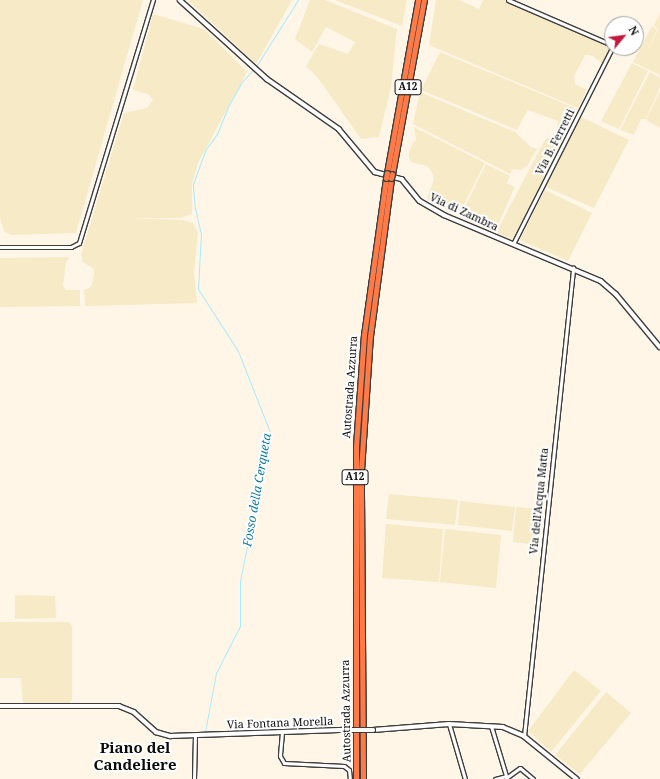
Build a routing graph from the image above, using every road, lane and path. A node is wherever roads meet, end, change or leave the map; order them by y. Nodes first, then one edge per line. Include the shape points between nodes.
1 (153, 0) edge
2 (180, 0) edge
3 (418, 0) edge
4 (424, 0) edge
5 (508, 0) edge
6 (604, 42) edge
7 (608, 56) edge
8 (389, 176) junction
9 (513, 244) junction
10 (0, 247) edge
11 (573, 268) junction
12 (660, 347) edge
13 (0, 706) edge
14 (449, 724) junction
15 (491, 726) junction
16 (282, 732) junction
17 (195, 735) junction
18 (524, 736) junction
19 (506, 777) edge
20 (194, 779) edge
21 (350, 779) edge
22 (356, 779) edge
23 (363, 779) edge
24 (465, 779) edge
25 (495, 779) edge
26 (533, 779) edge
27 (577, 779) edge

1 - 10 street via 79,243 72,247
2 - 9 street, Via di Zambra via 255,69 339,129 375,172 402,179 418,199 431,208
3 - 8 highway, Autostrada Azzurra / A12
4 - 8 highway, Autostrada Azzurra / A12
5 - 6 street
7 - 9 street, Via B. Ferretti
8 - 22 highway, Autostrada Azzurra / A12 via 364,329 355,460
8 - 23 highway, Autostrada Azzurra / A12 via 370,343 361,470
9 - 11 street, Via di Zambra
11 - 12 street, Via di Zambra via 609,287
11 - 18 street, Via dell'Acqua Matta
13 - 17 street, Via Fontana Morella via 117,706 134,712 158,734
14 - 15 street, Via Fontana Morella
14 - 16 street, Via Fontana Morella, bridge via 373,730
14 - 24 street
15 - 18 street, Via Fontana Morella via 507,728
15 - 19 street
16 - 17 street, Via Fontana Morella
16 - 21 street via 280,756 284,764 344,766 349,770
17 - 20 street
18 - 27 street, Via Fontana Morella
19 - 25 street
19 - 26 street via 520,768

